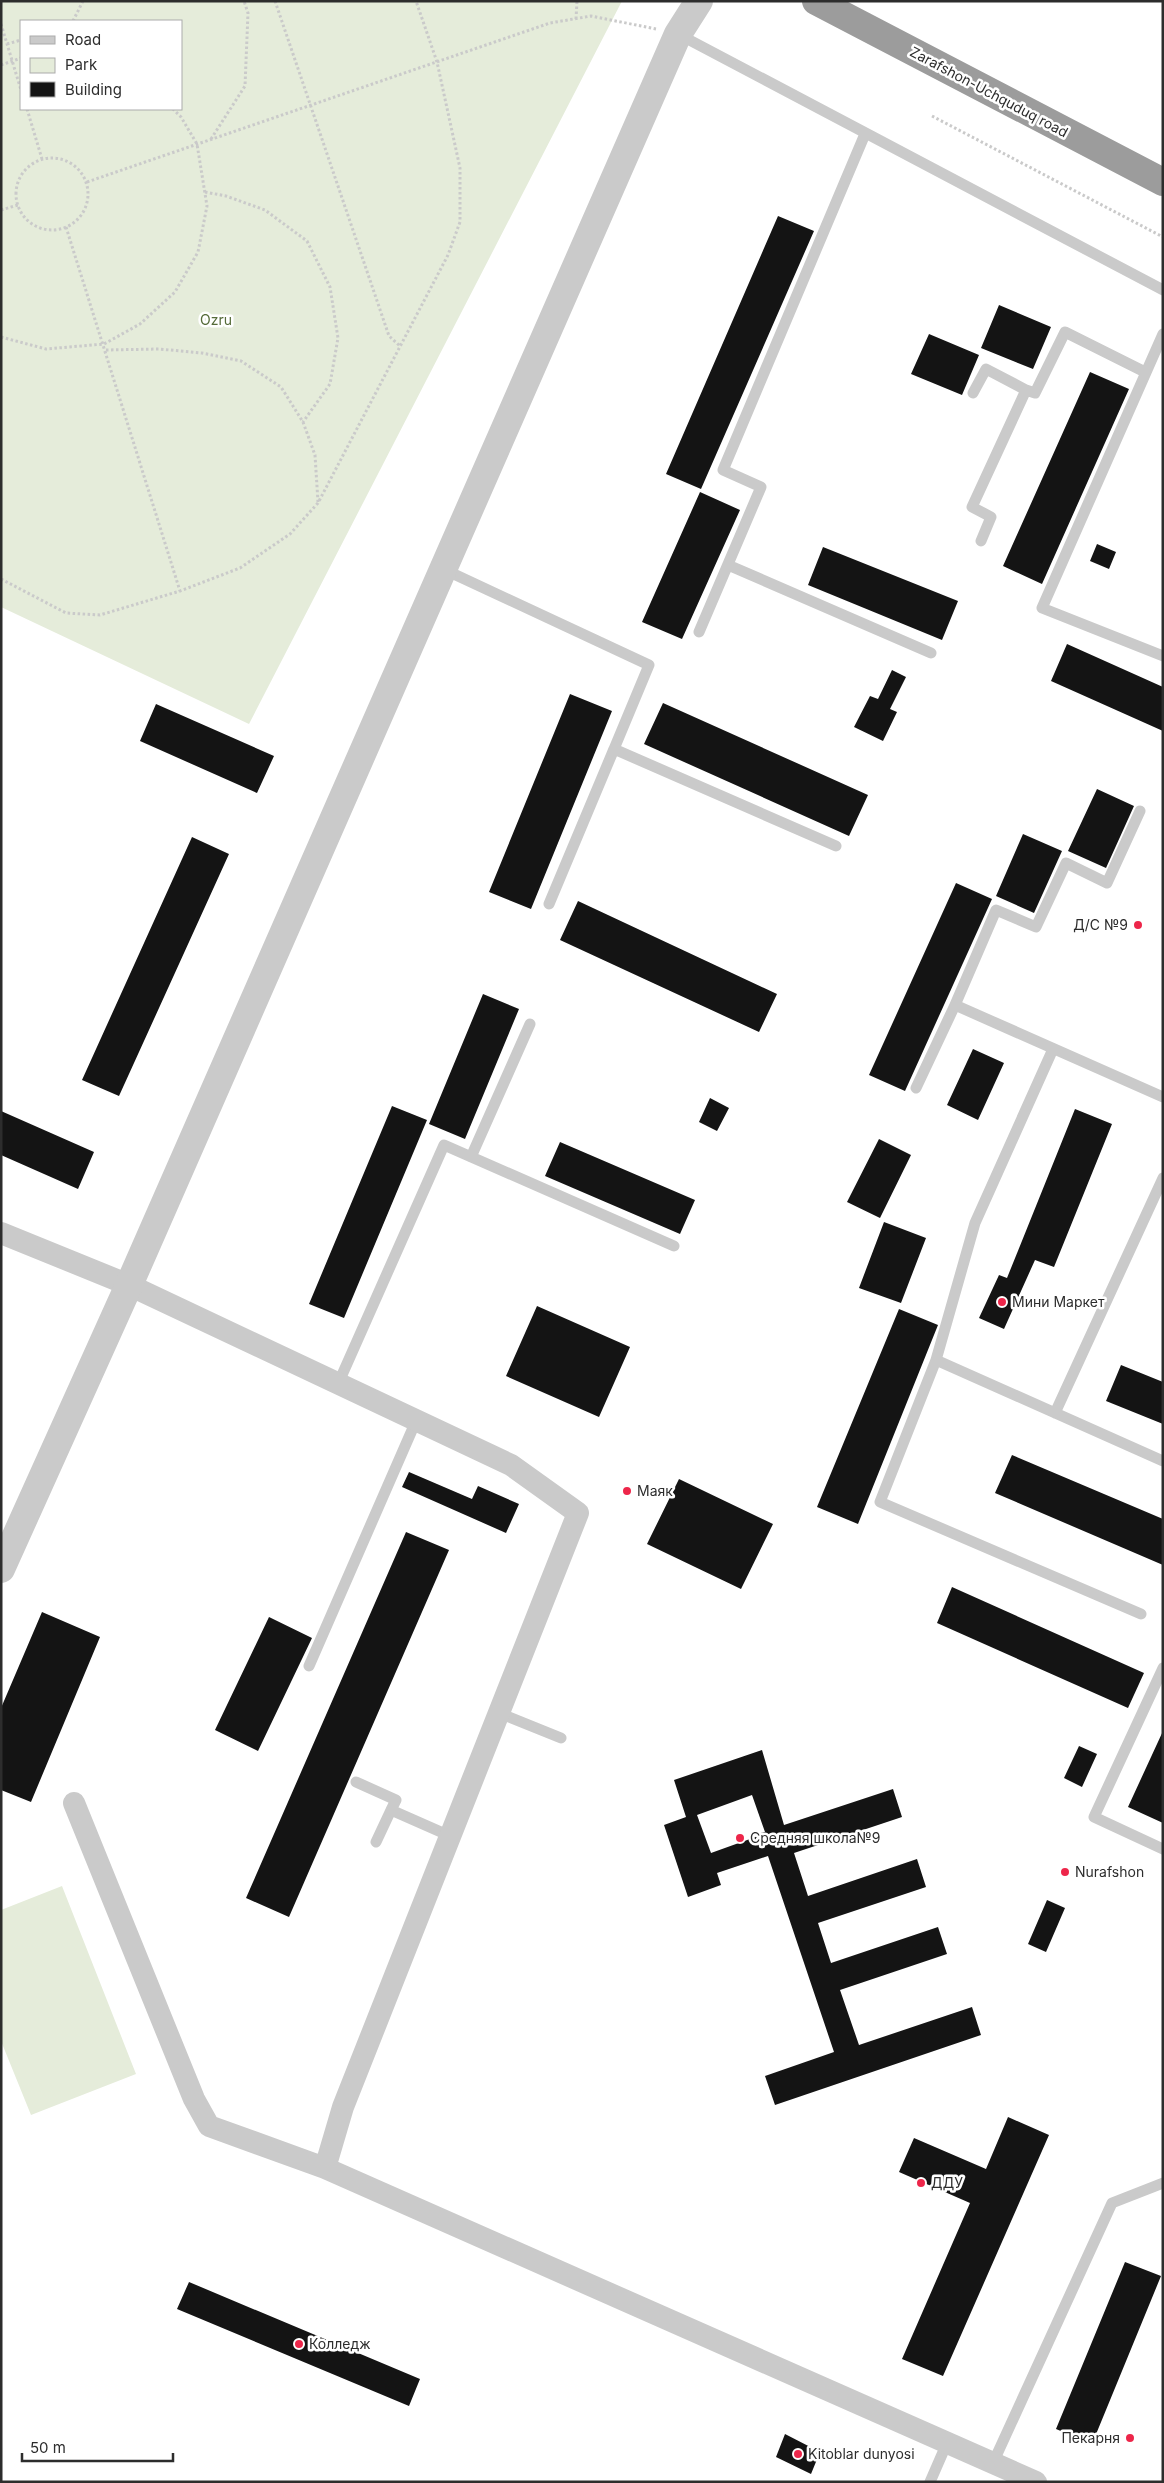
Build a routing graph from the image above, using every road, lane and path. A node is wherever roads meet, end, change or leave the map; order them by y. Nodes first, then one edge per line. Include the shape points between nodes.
1 (83, 1) edge
2 (244, 1) edge
3 (275, 1) edge
4 (416, 1) edge
5 (577, 1) edge
6 (699, 1) edge
7 (816, 1) edge
8 (576, 19) junction
9 (74, 20) edge
10 (1, 24) edge
11 (678, 34) junction
12 (20, 40) edge
13 (7, 44) junction
14 (20, 58) edge
15 (12, 59) junction
16 (437, 62) junction
17 (1, 64) edge
18 (20, 87) edge
19 (309, 106) junction
20 (27, 110) edge
21 (174, 110) edge
22 (932, 116) dead end
23 (865, 134) junction
24 (210, 140) junction
25 (197, 144) junction
26 (42, 159) junction
27 (87, 182) junction
28 (1163, 182) edge
29 (205, 192) junction
30 (18, 205) junction
31 (1, 210) edge
32 (66, 227) junction
33 (1163, 237) edge
34 (1163, 290) edge
35 (1163, 334) edge
36 (1, 337) edge
37 (104, 344) junction
38 (400, 346) junction
39 (106, 350) junction
40 (1145, 372) junction
41 (1026, 390) junction
42 (973, 393) dead end
43 (303, 422) junction
44 (318, 503) junction
45 (981, 541) dead end
46 (728, 565) junction
47 (443, 569) junction
48 (1, 579) edge
49 (180, 591) junction
50 (699, 632) dead end
51 (931, 654) dead end
52 (1163, 656) edge
53 (614, 749) junction
54 (1140, 811) dead end
55 (836, 846) dead end
56 (549, 904) dead end
57 (954, 1005) junction
58 (530, 1024) dead end
59 (1053, 1049) junction
60 (916, 1088) dead end
61 (1163, 1097) edge
62 (471, 1157) junction
63 (1163, 1178) edge
64 (1, 1233) edge
65 (674, 1246) dead end
66 (129, 1286) junction
67 (936, 1360) junction
68 (338, 1384) junction
69 (1055, 1413) junction
70 (416, 1420) junction
71 (1163, 1461) edge
72 (1, 1569) edge
73 (1141, 1614) dead end
74 (309, 1666) dead end
75 (1163, 1668) edge
76 (499, 1713) junction
77 (560, 1738) dead end
78 (356, 1782) dead end
79 (74, 1802) dead end
80 (391, 1810) junction
81 (450, 1836) junction
82 (376, 1842) dead end
83 (1163, 1849) edge
84 (325, 2168) junction
85 (1163, 2183) edge
86 (947, 2443) junction
87 (993, 2463) junction
88 (930, 2482) edge
89 (1036, 2482) edge

1 - 9 path
2 - 24 path via 248,13 245,86
3 - 19 path
4 - 16 path
5 - 8 path
6 - 11 street
7 - 28 highway, Zarafshon-Uchquduq road
8 - 11 path via 591,16
8 - 16 path via 550,23
10 - 13 path
11 - 23 lane
11 - 47 street
12 - 13 path
13 - 15 path
14 - 15 path
15 - 17 path
15 - 18 path
16 - 19 path
16 - 38 path via 460,168 460,222 448,255
19 - 24 path
19 - 38 path via 389,336
20 - 26 path
21 - 25 path
22 - 33 path
23 - 34 lane
23 - 46 lane via 723,470 761,487
24 - 25 path
25 - 27 path
25 - 29 path
26 - 27 path via 64,159 82,172
26 - 30 path via 23,172 16,193
27 - 32 path via 83,213
29 - 37 path via 207,206 198,252 175,292 140,324
29 - 43 path via 265,210 308,240 330,288 338,338 330,384
30 - 31 path
30 - 32 path via 32,224 55,230
32 - 37 path
35 - 40 lane
36 - 37 path via 46,348
37 - 39 path
38 - 44 path
39 - 43 path via 159,349 241,361 281,387
39 - 49 path
40 - 41 lane via 1065,332 1034,393
40 - 52 lane via 1042,608
41 - 42 lane via 986,369
41 - 45 lane via 972,507 991,517
43 - 44 path via 314,455
44 - 49 path via 290,534 240,568
46 - 50 lane
46 - 51 lane
47 - 53 lane via 649,665
47 - 66 street
48 - 49 path via 66,613 100,615
53 - 55 lane
53 - 56 lane
54 - 57 lane via 1107,883 1066,863 1036,927 996,910
57 - 59 lane
57 - 60 lane
58 - 62 lane
59 - 61 lane
59 - 67 lane via 975,1223
62 - 65 lane
62 - 68 lane via 444,1145
63 - 69 lane
64 - 66 street
66 - 68 street
66 - 72 street
67 - 69 lane
67 - 73 lane via 880,1502
68 - 70 street
69 - 71 lane
70 - 74 lane
70 - 76 street via 511,1465 578,1513
75 - 83 lane via 1094,1817
76 - 77 lane
76 - 81 street
78 - 80 lane via 396,1800
79 - 84 street via 194,2099 209,2126
80 - 81 lane
80 - 82 lane
81 - 84 street via 343,2107
84 - 86 street
85 - 87 lane via 1112,2204
86 - 87 street
86 - 88 lane
87 - 89 street

